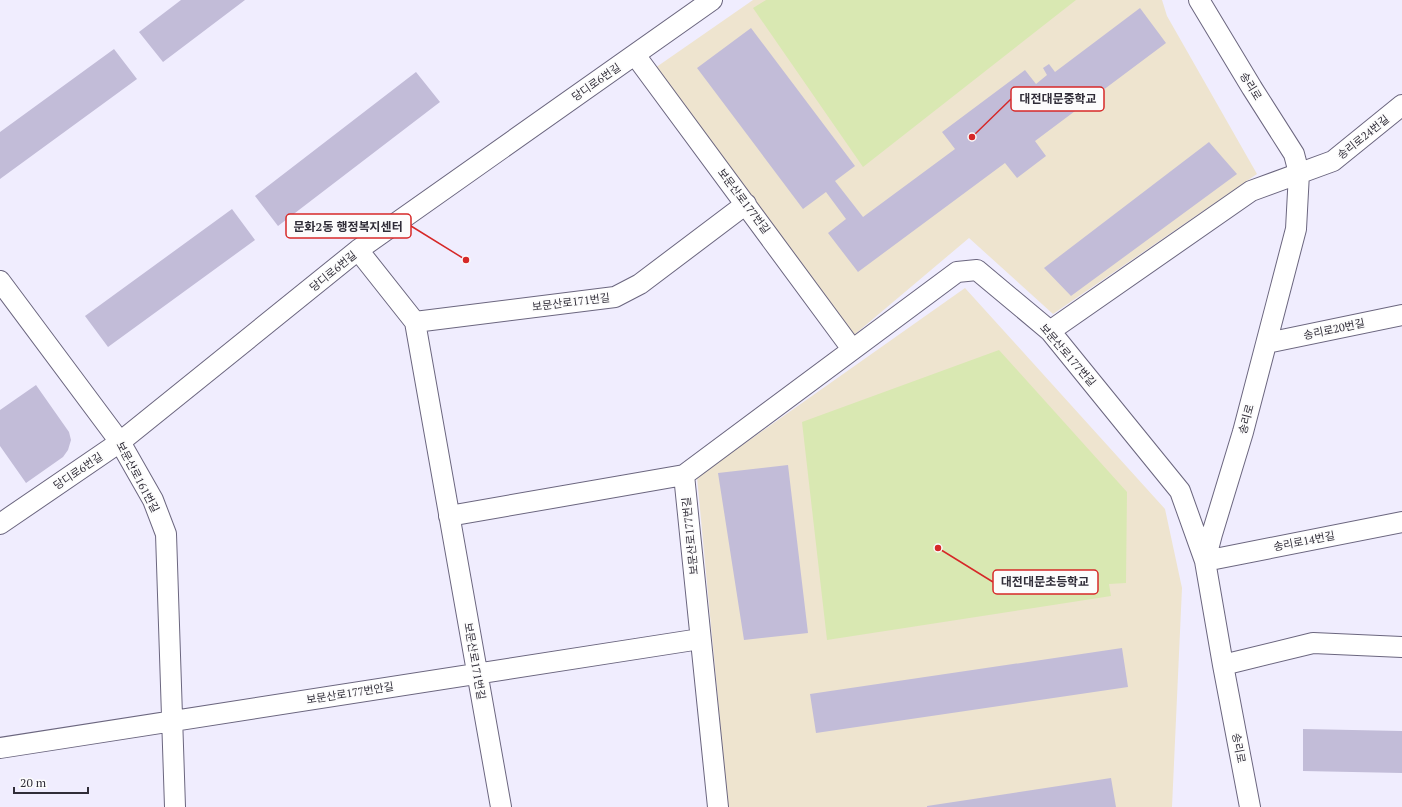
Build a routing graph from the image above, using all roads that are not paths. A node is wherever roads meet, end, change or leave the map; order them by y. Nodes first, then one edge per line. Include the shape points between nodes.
1 (712, 0) edge
2 (1199, 0) edge
3 (635, 55) junction
4 (1402, 105) edge
5 (1299, 173) junction
6 (746, 204) junction
7 (358, 250) junction
8 (0, 281) edge
9 (1402, 315) edge
10 (415, 322) junction
11 (1050, 331) junction
12 (1266, 343) junction
13 (852, 349) junction
14 (120, 442) junction
15 (684, 475) junction
16 (449, 516) junction
17 (1402, 522) edge
18 (0, 524) edge
19 (1206, 561) junction
20 (700, 639) junction
21 (1402, 647) edge
22 (1223, 665) junction
23 (477, 673) junction
24 (172, 721) junction
25 (0, 748) edge
26 (175, 807) edge
27 (501, 807) edge
28 (718, 807) edge
29 (1250, 807) edge

1 - 3 street, 당디로6번길
2 - 5 street, 송리로 via 1294,154
3 - 6 street, 보문산로177번길
3 - 7 street, 당디로6번길
4 - 5 street, 송리로24번길 via 1333,161
5 - 11 street via 1251,191
5 - 12 street, 송리로 via 1296,228
6 - 10 street, 보문산로171번길 via 640,284 615,297
6 - 13 street, 보문산로177번길
7 - 10 street, 보문산로171번길
7 - 14 street, 당디로6번길
8 - 14 street, 보문산로161번길
9 - 12 street, 송리로20번길
10 - 16 street, 보문산로171번길
11 - 13 street, 보문산로177번길 via 977,270 957,272
11 - 19 street, 보문산로177번길 via 1180,491
12 - 19 street, 송리로
13 - 15 street, 보문산로177번길
14 - 18 street, 당디로6번길
14 - 24 street, 보문산로161번길 via 153,500 166,534
15 - 16 street
15 - 20 street, 보문산로177번길
16 - 23 street, 보문산로171번길
17 - 19 street, 송리로14번길
19 - 22 street, 송리로
20 - 23 street, 보문산로177번안길
20 - 28 street, 보문산로177번길
21 - 22 street via 1313,644
22 - 29 street, 송리로
23 - 24 street, 보문산로177번안길
23 - 27 street, 보문산로171번길
24 - 25 street, 보문산로177번안길
24 - 26 street, 보문산로161번길

